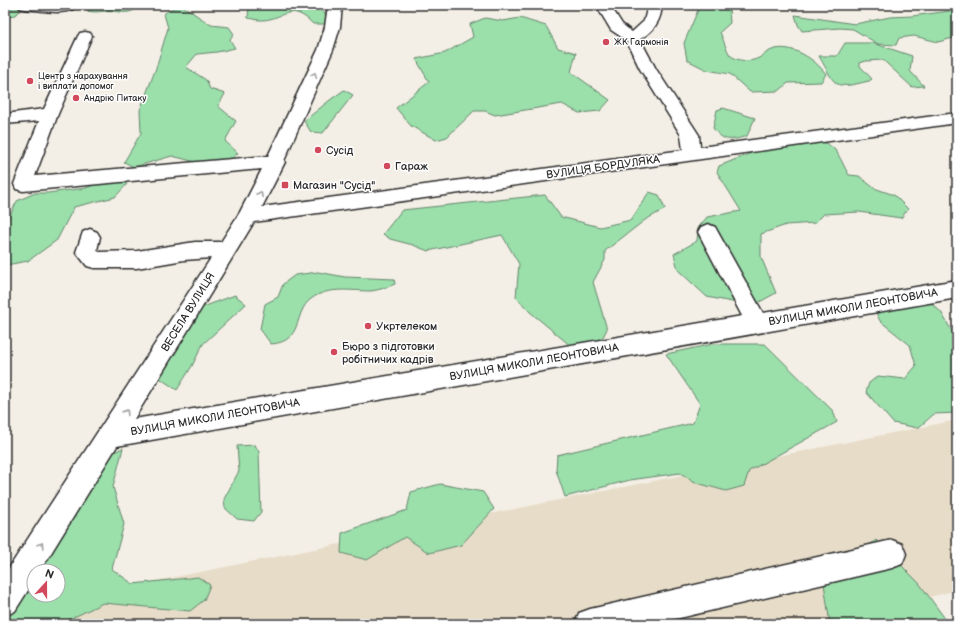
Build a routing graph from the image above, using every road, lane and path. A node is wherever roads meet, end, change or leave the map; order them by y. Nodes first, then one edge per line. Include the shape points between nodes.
1 (24, 5) edge
2 (71, 5) edge
3 (335, 5) edge
4 (603, 5) edge
5 (655, 5) edge
6 (85, 36) dead end
7 (632, 38) junction
8 (50, 114) junction
9 (5, 118) edge
10 (957, 118) edge
11 (692, 154) junction
12 (276, 162) junction
13 (248, 216) junction
14 (708, 232) dead end
15 (90, 237) dead end
16 (226, 252) junction
17 (957, 289) edge
18 (757, 323) junction
19 (111, 435) junction
20 (892, 554) dead end
21 (5, 602) edge
22 (590, 624) edge

1 - 2 street via 62,8
12 -> 3 street, ВЕСЕЛА ВУЛИЦЯ via 324,51 335,17
4 - 7 street via 616,28
5 - 7 street via 654,18 646,30
6 - 8 street
7 - 11 street via 648,69 690,135
8 - 9 street
8 - 12 street via 23,184
10 - 11 street, ВУЛИЦЯ БОРДУЛЯКА
11 - 13 street, ВУЛИЦЯ БОРДУЛЯКА
13 -> 12 street, ВЕСЕЛА ВУЛИЦЯ
13 - 16 street, ВЕСЕЛА ВУЛИЦЯ
14 - 18 street
15 - 16 street via 86,252 94,260 137,260 200,249
19 -> 16 street, ВЕСЕЛА ВУЛИЦЯ
17 - 18 street, ВУЛИЦЯ МИКОЛИ ЛЕОНТОВИЧА
18 - 19 street, ВУЛИЦЯ МИКОЛИ ЛЕОНТОВИЧА
21 -> 19 street, ВЕСЕЛА ВУЛИЦЯ
20 - 22 street

